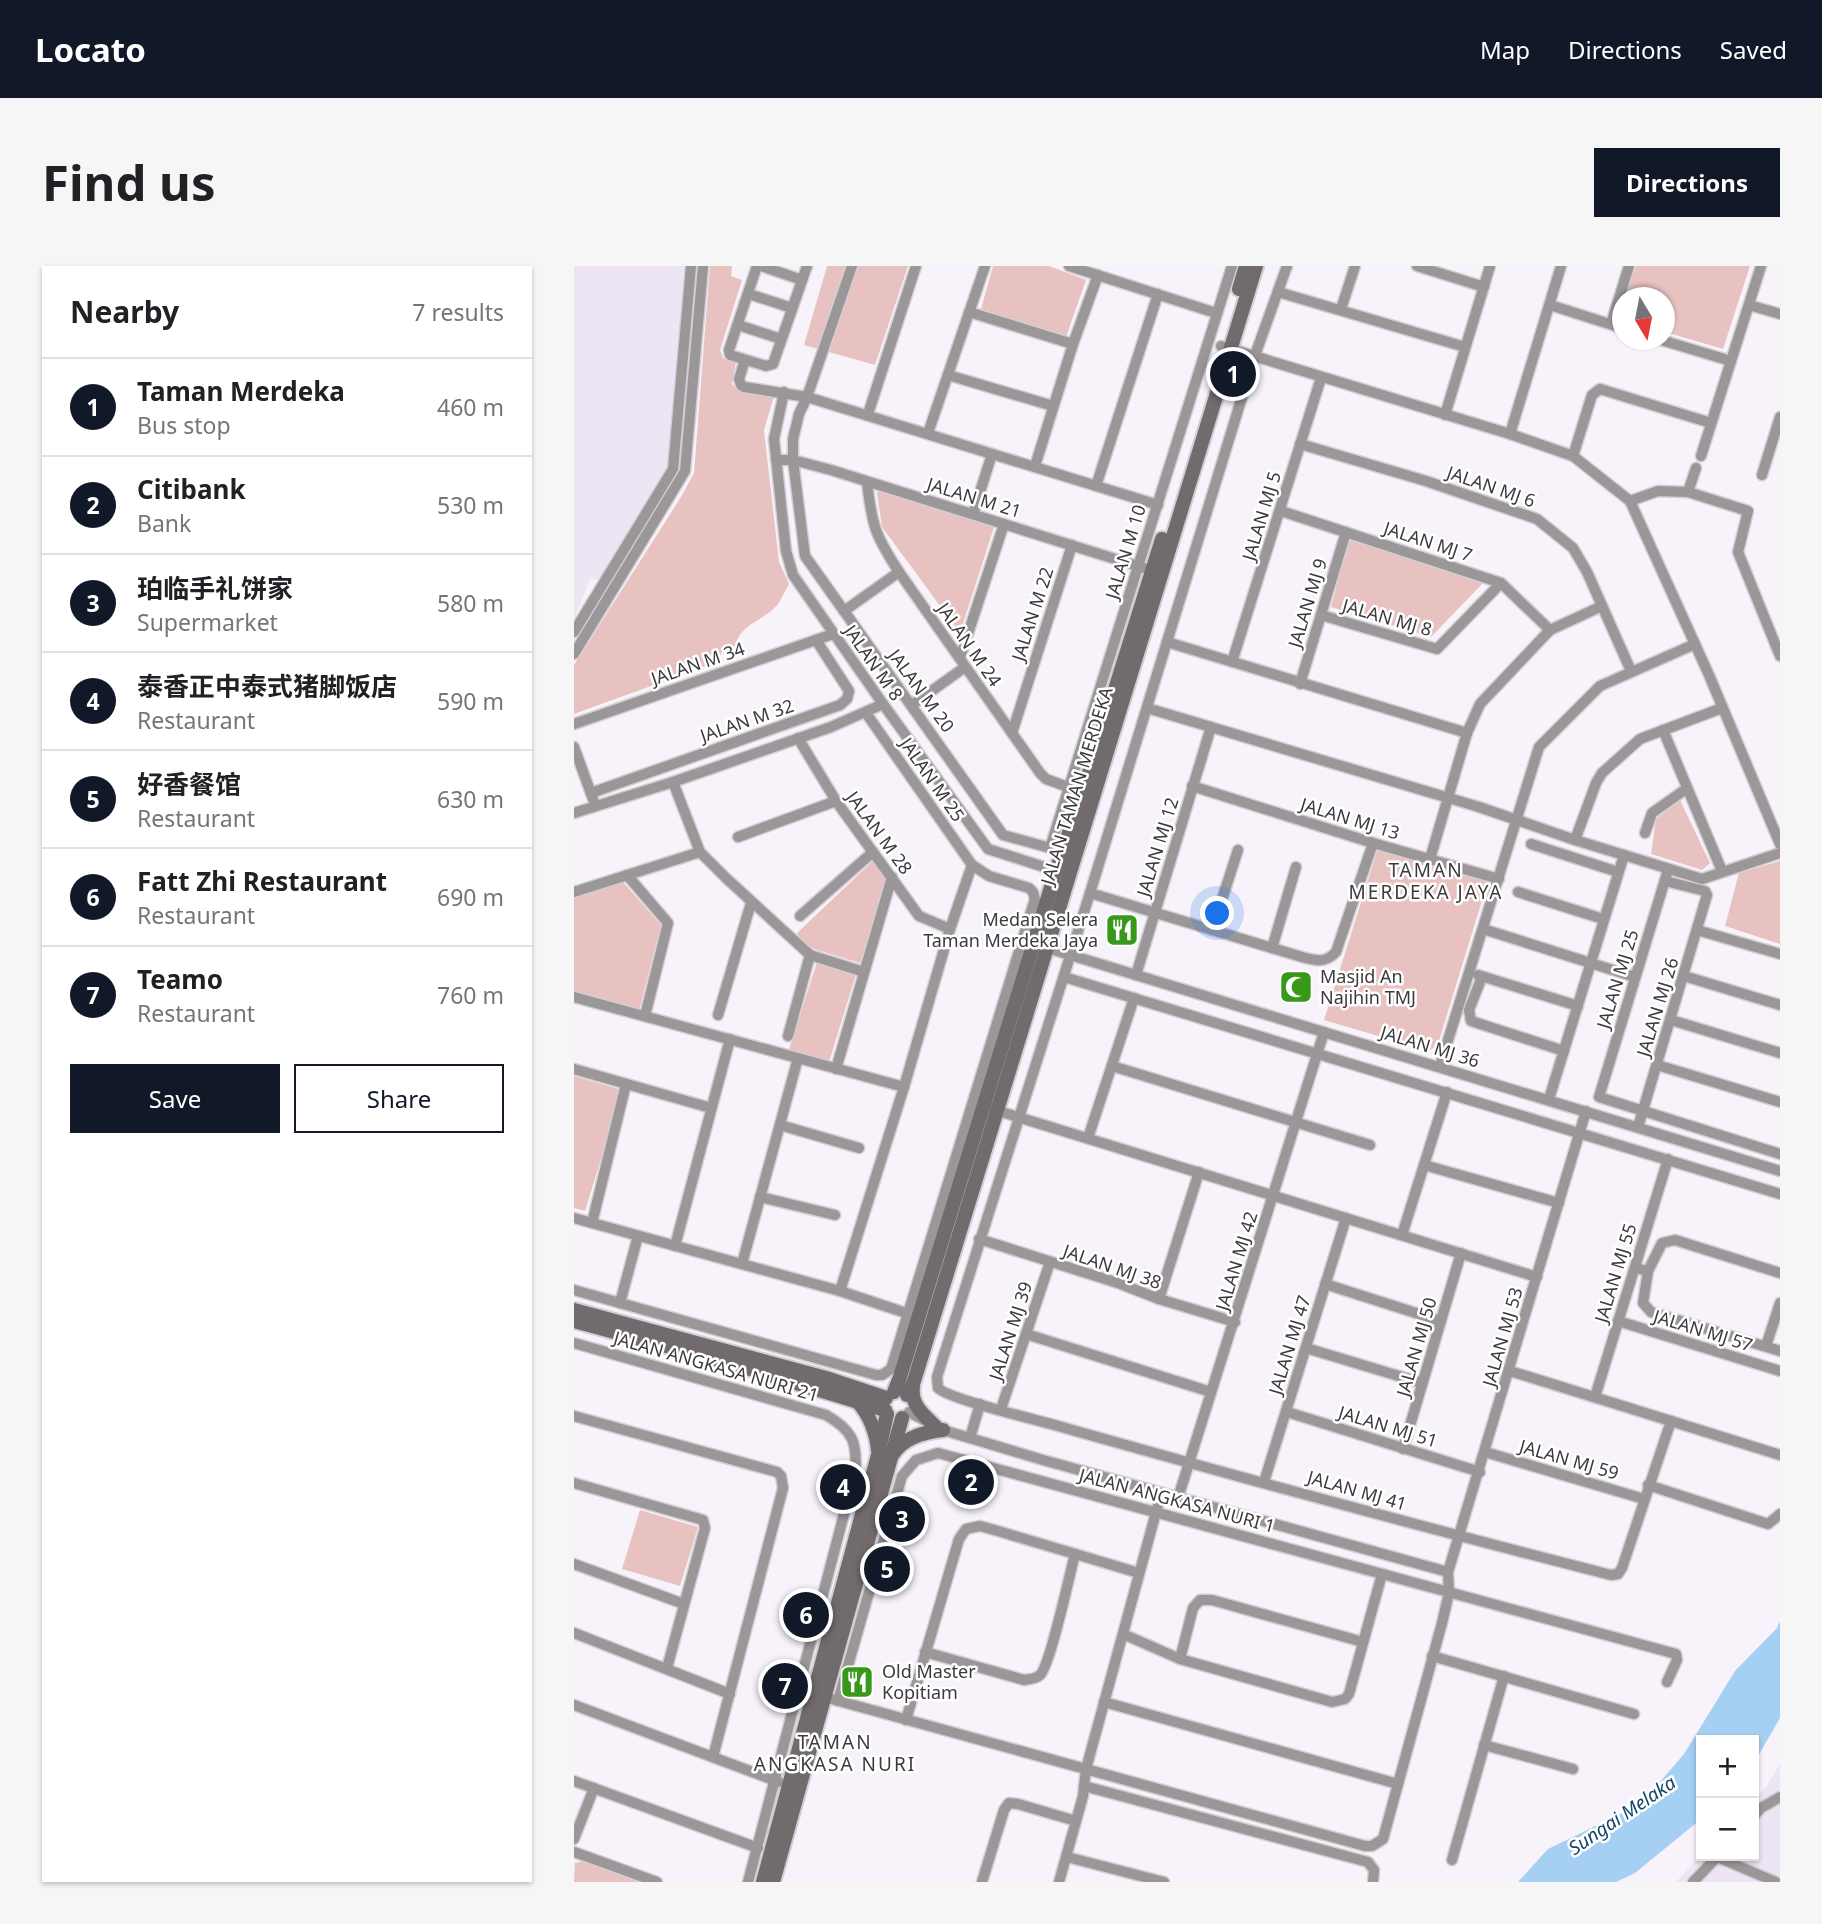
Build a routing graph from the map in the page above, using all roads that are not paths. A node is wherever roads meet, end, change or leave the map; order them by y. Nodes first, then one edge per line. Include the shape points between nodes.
1 (691, 266) edge
2 (703, 266) edge
3 (759, 266) edge
4 (807, 266) edge
5 (852, 266) edge
6 (916, 266) edge
7 (985, 266) edge
8 (1069, 266) edge
9 (1232, 266) edge
10 (1246, 266) edge
11 (1256, 266) edge
12 (1287, 266) edge
13 (1356, 266) edge
14 (1417, 266) edge
15 (1490, 266) edge
16 (1562, 266) edge
17 (1629, 266) edge
18 (1761, 266) edge
19 (1098, 275) junction
20 (802, 280) junction
21 (1484, 286) junction
22 (1278, 292) junction
23 (748, 294) junction
24 (1158, 294) junction
25 (1549, 305) junction
26 (1749, 305) junction
27 (792, 308) junction
28 (1341, 309) junction
29 (968, 312) junction
30 (1216, 313) junction
31 (1780, 314) edge
32 (1611, 324) joint
33 (738, 325) junction
34 (781, 339) junction
35 (1073, 344) junction
36 (1675, 344) edge
37 (1465, 347) junction
38 (1226, 348) junction
39 (1254, 358) junction
40 (745, 360) junction
41 (1731, 361) junction
42 (948, 375) junction
43 (1321, 378) junction
44 (784, 392) junction
45 (807, 397) junction
46 (1053, 406) junction
47 (868, 414) junction
48 (1445, 415) junction
49 (1780, 417) edge
50 (1711, 423) junction
51 (928, 433) junction
52 (1510, 435) junction
53 (1300, 444) junction
54 (1776, 444) edge
55 (992, 454) junction
56 (1573, 456) junction
57 (1700, 456) dead end
58 (776, 460) junction
59 (793, 460) junction
60 (1035, 466) junction
61 (1696, 468) dead end
62 (1762, 475) dead end
63 (867, 482) junction
64 (1096, 485) junction
65 (1688, 492) junction
66 (1630, 501) junction
67 (1157, 505) junction
68 (1281, 511) junction
69 (973, 514) junction
70 (1004, 524) junction
71 (1346, 532) junction
72 (1072, 545) junction
73 (1151, 570) junction
74 (899, 572) junction
75 (1501, 583) junction
76 (1602, 606) junction
77 (844, 611) junction
78 (1321, 615) junction
79 (1550, 630) junction
80 (574, 632) edge
81 (833, 634) junction
82 (816, 640) junction
83 (1167, 642) junction
84 (1695, 644) junction
85 (574, 654) edge
86 (1780, 656) edge
87 (1232, 662) junction
88 (963, 663) junction
89 (1631, 671) junction
90 (1300, 684) junction
91 (883, 704) junction
92 (912, 705) junction
93 (1147, 708) junction
94 (1723, 708) junction
95 (866, 713) junction
96 (574, 724) edge
97 (1211, 727) junction
98 (1663, 730) junction
99 (1012, 733) junction
100 (1467, 733) junction
101 (798, 738) junction
102 (574, 747) edge
103 (673, 782) junction
104 (1192, 786) junction
105 (1686, 789) junction
106 (1077, 790) junction
107 (591, 793) junction
108 (1449, 798) junction
109 (836, 801) junction
110 (596, 806) junction
111 (574, 813) edge
112 (1518, 819) junction
113 (1645, 833) dead end
114 (738, 837) dead end
115 (1575, 840) junction
116 (1373, 843) junction
117 (1531, 844) dead end
118 (1780, 844) edge
119 (1238, 850) dead end
120 (700, 852) junction
121 (873, 852) junction
122 (1780, 853) edge
123 (1624, 855) junction
124 (1430, 859) junction
125 (972, 865) junction
126 (1296, 867) dead end
127 (1668, 870) junction
128 (1722, 871) junction
129 (1618, 872) junction
130 (1063, 873) junction
131 (627, 875) junction
132 (891, 877) junction
133 (1499, 879) junction
134 (1665, 881) junction
135 (574, 892) edge
136 (1518, 892) dead end
137 (1090, 893) junction
138 (751, 903) junction
139 (1154, 914) junction
140 (800, 916) dead end
141 (1604, 919) junction
142 (950, 929) junction
143 (1483, 929) junction
144 (1212, 930) junction
145 (1697, 930) junction
146 (1041, 946) junction
147 (1272, 948) junction
148 (810, 954) junction
149 (1780, 954) edge
150 (1070, 955) junction
151 (1591, 962) junction
152 (864, 972) junction
153 (1470, 973) junction
154 (1136, 975) junction
155 (1684, 976) junction
156 (1064, 977) junction
157 (1482, 977) junction
158 (1635, 977) junction
159 (574, 997) edge
160 (1134, 998) junction
161 (1780, 1005) edge
162 (1578, 1006) junction
163 (718, 1015) dead end
164 (645, 1016) junction
165 (1671, 1020) junction
166 (1324, 1032) junction
167 (788, 1036) dead end
168 (730, 1039) junction
169 (1564, 1051) junction
170 (1318, 1053) junction
171 (1780, 1053) edge
172 (798, 1058) junction
173 (1657, 1065) junction
174 (1112, 1066) junction
175 (1440, 1066) junction
176 (574, 1069) edge
177 (836, 1069) junction
178 (626, 1084) junction
179 (904, 1087) junction
180 (1447, 1092) junction
181 (1549, 1099) junction
182 (1780, 1102) edge
183 (711, 1108) junction
184 (991, 1108) junction
185 (1643, 1110) junction
186 (1586, 1111) junction
187 (1020, 1117) junction
188 (1296, 1123) junction
189 (780, 1125) junction
190 (1638, 1127) junction
191 (1580, 1132) junction
192 (1088, 1138) junction
193 (1370, 1145) dead end
194 (859, 1148) dead end
195 (1780, 1154) edge
196 (1668, 1159) junction
197 (1424, 1165) junction
198 (1780, 1171) edge
199 (1199, 1172) junction
200 (1780, 1194) edge
201 (1274, 1196) junction
202 (760, 1197) junction
203 (1559, 1203) junction
204 (835, 1215) dead end
205 (574, 1218) edge
206 (1346, 1218) junction
207 (592, 1223) junction
208 (1402, 1235) junction
209 (638, 1236) junction
210 (979, 1240) junction
211 (675, 1246) junction
212 (1461, 1253) junction
213 (1050, 1262) junction
214 (742, 1264) junction
215 (1635, 1268) junction
216 (1648, 1271) junction
217 (1780, 1273) edge
218 (1537, 1277) junction
219 (1325, 1284) junction
220 (574, 1290) edge
221 (840, 1291) junction
222 (1159, 1299) junction
223 (618, 1303) junction
224 (1780, 1303) edge
225 (574, 1310) edge
226 (914, 1316) junction
227 (611, 1320) junction
228 (574, 1321) edge
229 (1441, 1321) junction
230 (1618, 1321) junction
231 (1235, 1322) junction
232 (1026, 1334) junction
233 (574, 1343) edge
234 (1766, 1346) junction
235 (1306, 1348) junction
236 (1780, 1351) edge
237 (1510, 1371) junction
238 (1780, 1371) edge
239 (907, 1379) junction
240 (1422, 1383) junction
241 (1211, 1392) junction
242 (856, 1394) junction
243 (1595, 1397) junction
244 (892, 1402) junction
245 (981, 1404) junction
246 (1001, 1409) junction
247 (1287, 1412) junction
248 (906, 1415) junction
249 (574, 1416) edge
250 (1671, 1421) junction
251 (939, 1428) junction
252 (970, 1438) junction
253 (1404, 1449) junction
254 (1485, 1452) junction
255 (1780, 1455) edge
256 (884, 1457) junction
257 (1188, 1462) junction
258 (1480, 1472) junction
259 (1264, 1482) junction
260 (574, 1483) edge
261 (1648, 1485) junction
262 (1161, 1494) junction
263 (1178, 1498) junction
264 (1644, 1499) junction
265 (1156, 1512) junction
266 (1780, 1514) edge
267 (1459, 1536) junction
268 (1075, 1554) junction
269 (574, 1564) edge
270 (1448, 1572) junction
271 (1139, 1573) junction
272 (1382, 1574) junction
273 (1449, 1593) junction
274 (684, 1604) junction
275 (574, 1633) edge
276 (1123, 1634) junction
277 (1363, 1642) junction
278 (925, 1652) junction
279 (1433, 1656) junction
280 (1180, 1659) junction
281 (667, 1668) junction
282 (1504, 1676) junction
283 (1667, 1682) dead end
284 (799, 1690) junction
285 (730, 1694) junction
286 (825, 1697) junction
287 (1104, 1702) junction
288 (574, 1705) edge
289 (1634, 1714) dead end
290 (906, 1720) junction
291 (1484, 1745) junction
292 (713, 1757) junction
293 (1086, 1769) junction
294 (1573, 1769) dead end
295 (574, 1781) edge
296 (775, 1781) junction
297 (1398, 1784) junction
298 (1084, 1786) junction
299 (594, 1788) junction
300 (795, 1788) junction
301 (1780, 1797) edge
302 (1759, 1810) edge
303 (1076, 1821) junction
304 (574, 1839) edge
305 (758, 1848) junction
306 (574, 1853) edge
307 (1067, 1857) junction
308 (1452, 1860) dead end
309 (1713, 1861) edge
310 (1729, 1861) edge
311 (657, 1882) edge
312 (763, 1882) edge
313 (982, 1882) edge
314 (1059, 1882) edge
315 (1164, 1882) edge
316 (1373, 1882) edge
317 (1693, 1882) edge
318 (1776, 1882) edge

1 - 80 street via 673,469
2 - 85 street via 685,471
3 - 20 street
3 - 23 street
4 - 20 street
5 - 45 street, JALAN M 20
6 - 47 street
7 - 29 street
8 - 19 street
9 - 30 street, JALAN M 10
10 - 38 main road, JALAN TAMAN MERDEKA
11 - 38 main road, JALAN TAMAN MERDEKA
12 - 22 street
13 - 28 street
14 - 21 street
15 - 21 street
16 - 25 street
17 - 32 street
18 - 26 street
19 - 24 street
19 - 35 street
20 - 27 street
21 - 37 street
22 - 28 street
22 - 39 street
23 - 27 street
23 - 33 street
24 - 30 street
24 - 64 street
25 - 32 street
25 - 52 street
26 - 31 street
26 - 41 street
27 - 34 street
28 - 37 street
29 - 35 street
29 - 42 street
30 - 67 street, JALAN M 10
33 - 34 street
33 - 40 street via 729,353
34 - 40 street via 770,366
35 - 46 street
36 - 41 street
37 - 48 street
38 - 39 street
38 - 73 main road, JALAN TAMAN MERDEKA
39 - 43 street
39 - 83 street
40 - 44 street via 741,385
41 - 50 street
42 - 46 street
42 - 51 street
43 - 48 street
43 - 53 street, JALAN MJ 5
44 - 45 street
44 - 58 street, JALAN M 8 via 775,427
45 - 47 street
45 - 59 street, JALAN M 20 via 795,426
46 - 60 street
47 - 51 street
48 - 52 street
49 - 54 street
50 - 56 street via 1600,389 1592,395
50 - 57 street
51 - 55 street
52 - 56 street
53 - 68 street, JALAN MJ 5
53 - 76 street, JALAN MJ 6 via 1537,519 1573,548
54 - 62 street
55 - 60 street
55 - 69 street
56 - 66 street
58 - 59 street, JALAN M 21
58 - 81 street, JALAN M 8 via 789,564
59 - 63 street, JALAN M 21
59 - 77 street, JALAN M 20 via 805,556
60 - 64 street
61 - 65 street
63 - 69 street, JALAN M 21
63 - 74 street, JALAN M 24 via 873,526
64 - 67 street
65 - 66 street via 1658,491
65 - 86 street via 1748,512 1738,552
66 - 84 street
67 - 73 street, JALAN M 10
68 - 71 street, JALAN MJ 7
68 - 87 street, JALAN MJ 5
69 - 70 street, JALAN M 21
70 - 72 street, JALAN M 21
70 - 88 street
71 - 75 street, JALAN MJ 7
71 - 78 street, JALAN MJ 9
72 - 73 street, JALAN M 21
72 - 99 street, JALAN M 22
73 - 106 main road, JALAN TAMAN MERDEKA
73 - 130 main road, JALAN TAMAN MERDEKA
74 - 77 street
74 - 88 street, JALAN M 24
75 - 78 street, JALAN MJ 8 via 1437,649
75 - 79 street, JALAN MJ 7
76 - 79 street
76 - 89 street, JALAN MJ 6
77 - 92 street, JALAN M 20
78 - 90 street, JALAN MJ 9
79 - 100 street via 1480,704
81 - 82 street, JALAN M 34
81 - 91 street, JALAN M 8
82 - 96 street, JALAN M 34
82 - 107 street, JALAN M 32 via 849,691 840,705
83 - 87 street
83 - 93 street
84 - 89 street
84 - 94 street
87 - 90 street
88 - 92 street
88 - 99 street, JALAN M 24
89 - 112 street via 1600,685 1539,747
90 - 100 street
91 - 95 street
91 - 130 street, JALAN M 8 via 988,849
92 - 106 street, JALAN M 20 via 1003,835 1050,848
93 - 97 street
93 - 137 street
94 - 98 street
94 - 118 street
95 - 101 street
95 - 125 street, JALAN M 25
97 - 104 street, JALAN MJ 12
97 - 108 street
98 - 105 street
98 - 115 street via 1640,739 1602,773
99 - 106 street, JALAN M 24 via 1046,779
100 - 108 street
101 - 103 street
101 - 109 street, JALAN M 28
102 - 107 street
103 - 110 street
103 - 120 street
104 - 116 street, JALAN MJ 13
104 - 139 street, JALAN MJ 12
105 - 113 street via 1652,813
105 - 128 street
106 - 130 main road, JALAN TAMAN MERDEKA
107 - 110 street
108 - 112 street
108 - 124 street
109 - 114 street
109 - 121 street, JALAN M 28
110 - 111 street
112 - 115 street
112 - 133 street
115 - 123 street
116 - 124 street, JALAN MJ 13
116 - 147 street via 1336,952 1317,961
117 - 129 street
119 - 144 street
120 - 131 street
120 - 138 street
121 - 132 street, JALAN M 28
121 - 140 street
122 - 128 street
123 - 127 street
123 - 129 street
124 - 133 street, JALAN MJ 13
125 - 142 street
125 - 226 street via 989,876 1029,888 1035,899 944,1191
126 - 147 street
127 - 128 street via 1702,879
127 - 134 street, JALAN MJ 25
129 - 141 street
130 - 146 main road, JALAN TAMAN MERDEKA
131 - 135 street
131 - 164 street via 668,923
132 - 142 street, JALAN M 28 via 919,916
132 - 152 street
133 - 143 street
134 - 145 street, JALAN MJ 26 via 1705,891
134 - 158 street, JALAN MJ 25
136 - 141 street
137 - 139 street
137 - 150 street
138 - 148 street
138 - 163 street
139 - 144 street
139 - 154 street, JALAN MJ 12
141 - 151 street
142 - 179 street
143 - 151 street
143 - 153 street
144 - 147 street
145 - 149 street
145 - 155 street, JALAN MJ 26
146 - 150 street, JALAN MJ 36
146 - 184 main road, JALAN TAMAN MERDEKA
148 - 152 street
148 - 167 street
150 - 154 street, JALAN MJ 36
150 - 156 street
151 - 158 street
151 - 162 street
152 - 177 street
153 - 157 street
153 - 175 street
154 - 166 street, JALAN MJ 36
155 - 161 street
155 - 165 street, JALAN MJ 26
156 - 160 street
156 - 187 street
157 - 162 street
157 - 169 street via 1469,1010 1471,1021
158 - 185 street, JALAN MJ 25 via 1599,1097
159 - 164 street
160 - 170 street
160 - 174 street
162 - 169 street
164 - 168 street
165 - 171 street
165 - 173 street, JALAN MJ 26
166 - 170 street, JALAN MJ 42
166 - 175 street, JALAN MJ 36
168 - 172 street
168 - 183 street
169 - 181 street
170 - 180 street
170 - 188 street, JALAN MJ 42
172 - 177 street
172 - 189 street
173 - 182 street
173 - 185 street, JALAN MJ 26
174 - 188 street
174 - 192 street
175 - 181 street, JALAN MJ 36
176 - 178 street
177 - 179 street
178 - 183 street
178 - 207 street
179 - 221 street
180 - 191 street
180 - 197 street
181 - 186 street, JALAN MJ 36
183 - 211 street
184 - 187 street
184 - 226 main road, JALAN TAMAN MERDEKA
184 - 239 main road, JALAN TAMAN MERDEKA
185 - 190 street, JALAN MJ 26
185 - 195 street
186 - 190 street, JALAN MJ 36
186 - 191 street, JALAN MJ 53
187 - 192 street
187 - 210 street
188 - 193 street
188 - 201 street, JALAN MJ 42
189 - 194 street
189 - 202 street
190 - 198 street, JALAN MJ 36
191 - 196 street
191 - 203 street, JALAN MJ 53
192 - 199 street
196 - 200 street
196 - 215 street, JALAN MJ 55
197 - 203 street
197 - 208 street
199 - 201 street
199 - 222 street
201 - 206 street
201 - 231 street, JALAN MJ 42
202 - 204 street
202 - 214 street
203 - 218 street, JALAN MJ 53
205 - 207 street
206 - 208 street
206 - 219 street, JALAN MJ 47
207 - 209 street
208 - 212 street
209 - 211 street
209 - 223 street
210 - 213 street, JALAN MJ 38
210 - 245 street, JALAN MJ 41 via 937,1384 942,1392
211 - 214 street
212 - 218 street
212 - 229 street, JALAN MJ 50
213 - 222 street, JALAN MJ 38
213 - 232 street, JALAN MJ 39
214 - 221 street
215 - 216 street
215 - 230 street, JALAN MJ 55
216 - 217 street via 1662,1243 1675,1240
216 - 234 street via 1643,1303 1651,1312
218 - 237 street, JALAN MJ 53
219 - 229 street
219 - 235 street, JALAN MJ 47
220 - 223 street
221 - 226 street
222 - 231 street, JALAN MJ 38
223 - 226 street via 876,1375 891,1368
223 - 227 street
224 - 234 street
225 - 227 main road
226 - 239 main road, JALAN TAMAN MERDEKA
227 - 242 main road
228 - 242 main road
229 - 240 street, JALAN MJ 50
230 - 238 street, JALAN MJ 57
230 - 243 street, JALAN MJ 55
231 - 241 street, JALAN MJ 42
232 - 241 street
232 - 246 street, JALAN MJ 39
233 - 284 street, JALAN ANGKASA NURI 21 via 826,1415 846,1428 855,1448 855,1472
234 - 236 street
235 - 240 street
235 - 247 street, JALAN MJ 47
237 - 243 street
237 - 254 street, JALAN MJ 53
239 - 242 main road via 879,1392
239 - 244 main road, JALAN TAMAN MERDEKA
239 - 251 main road via 915,1405
240 - 253 street, JALAN MJ 50
241 - 257 street, JALAN MJ 42
242 - 244 main road
242 - 256 main road
243 - 250 street
244 - 248 main road via 895,1419
244 - 248 main road via 911,1404
244 - 256 main road, JALAN TAMAN MERDEKA
245 - 246 street, JALAN MJ 41
245 - 252 street
246 - 257 street, JALAN MJ 41
247 - 253 street, JALAN MJ 51
247 - 259 street, JALAN MJ 47
248 - 251 street
248 - 256 main road
249 - 285 street via 781,1476 783,1488
250 - 255 street
250 - 261 street, JALAN MJ 41
251 - 252 street
251 - 256 main road via 913,1437
252 - 262 street
253 - 258 street, JALAN MJ 51
254 - 258 street, JALAN MJ 53
254 - 264 street, JALAN MJ 59
256 - 286 main road
257 - 259 street, JALAN MJ 41
257 - 263 street, JALAN MJ 42
258 - 267 street, JALAN MJ 53
259 - 267 street, JALAN MJ 41
260 - 274 street via 703,1520 705,1528
261 - 264 street, JALAN MJ 41
261 - 266 street via 1768,1524
262 - 263 street
262 - 265 street
263 - 270 street
264 - 267 street, JALAN MJ 41 via 1616,1575
265 - 271 street
265 - 272 street, JALAN ANGKASA NURI 1
265 - 286 street, JALAN ANGKASA NURI 1 via 949,1455 938,1453 916,1460 898,1485
267 - 270 street, JALAN MJ 53
268 - 271 street
268 - 278 street via 980,1527 966,1529
268 - 278 street via 1050,1651 1034,1679
269 - 274 street
270 - 273 street, JALAN MJ 53
271 - 276 street
272 - 273 street, JALAN ANGKASA NURI 1
272 - 277 street
273 - 279 street, JALAN MJ 53
273 - 283 street, JALAN ANGKASA NURI 1 via 1676,1654
274 - 281 street
275 - 281 street
276 - 280 street
276 - 287 street
277 - 280 street via 1349,1694 1339,1702
277 - 280 street via 1200,1600 1193,1608
278 - 290 street
279 - 282 street
279 - 297 street, JALAN MJ 53
281 - 285 street
282 - 289 street
282 - 291 street
284 - 286 street
284 - 296 street
285 - 292 street
286 - 290 street
286 - 300 main road
287 - 293 street
287 - 297 street
288 - 292 street
290 - 293 street
291 - 294 street
291 - 308 street
292 - 296 street
293 - 297 street, JALAN MJ 53 via 1365,1846 1384,1839
293 - 298 street
295 - 299 street
296 - 300 street
296 - 305 street
298 - 303 street
298 - 316 street via 1368,1862 1374,1870
299 - 304 street
299 - 305 street
300 - 312 main road
301 - 302 street
303 - 307 street
303 - 313 street via 1009,1803
305 - 312 street
306 - 311 street
307 - 314 street
307 - 315 street
309 - 317 street
310 - 318 street

